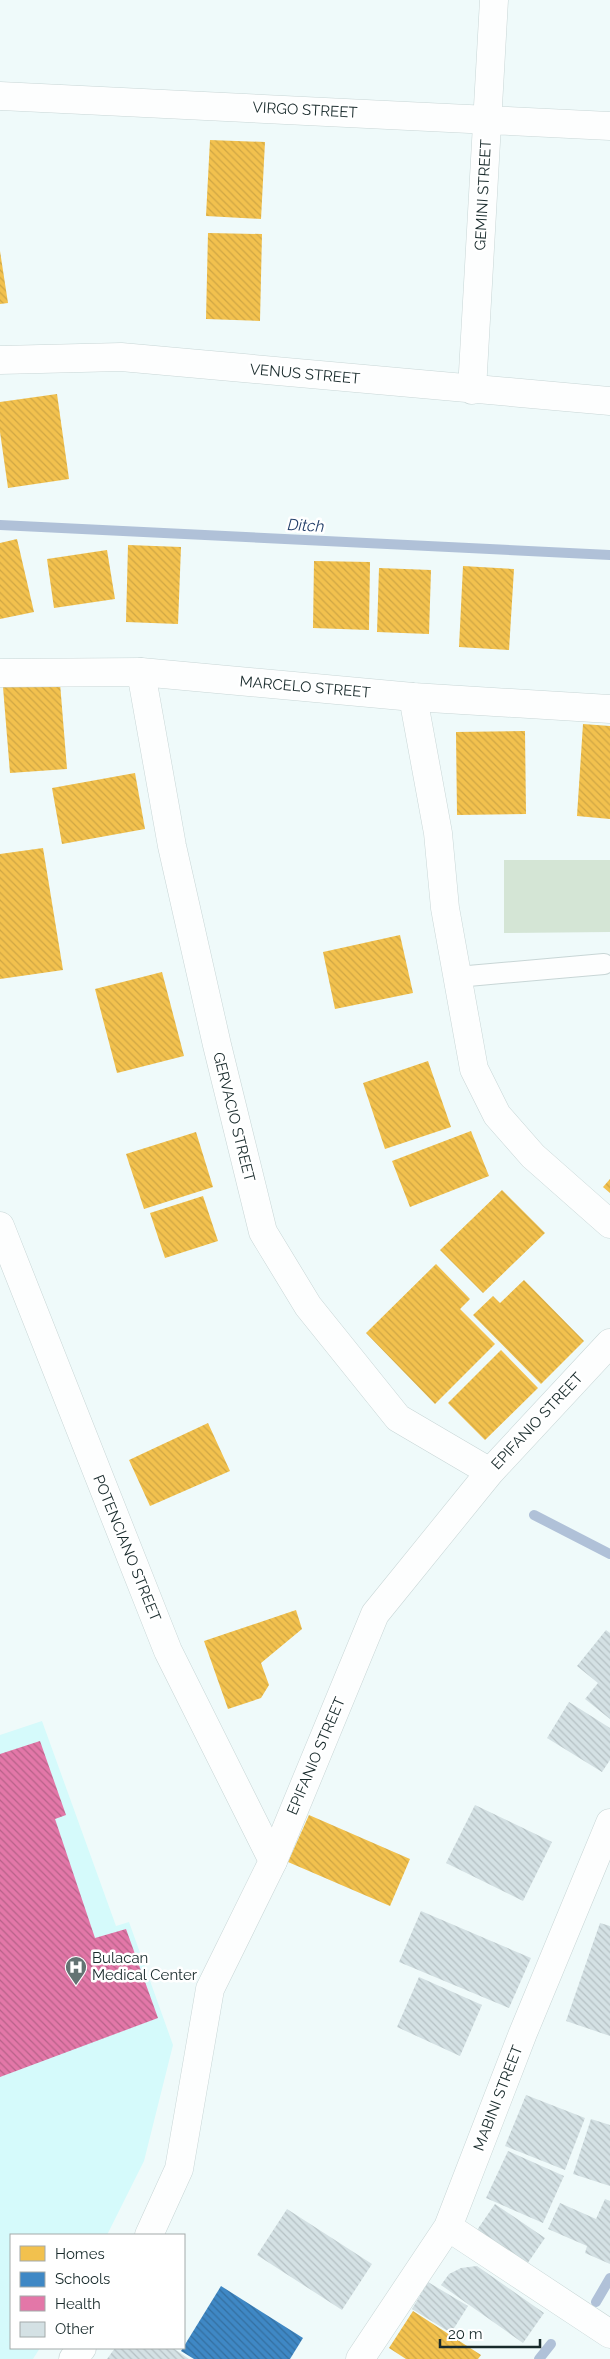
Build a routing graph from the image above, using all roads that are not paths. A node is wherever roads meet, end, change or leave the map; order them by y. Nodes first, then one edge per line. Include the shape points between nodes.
1 (494, 0) edge
2 (0, 96) edge
3 (487, 118) junction
4 (610, 126) edge
5 (0, 360) edge
6 (472, 390) junction
7 (610, 401) edge
8 (141, 672) junction
9 (0, 673) edge
10 (413, 698) junction
11 (610, 709) edge
12 (604, 964) dead end
13 (457, 977) junction
14 (610, 1224) edge
15 (1, 1236) edge
16 (610, 1343) edge
17 (490, 1472) junction
18 (610, 1823) edge
19 (272, 1861) junction
20 (448, 2227) junction
21 (149, 2234) edge
22 (610, 2334) edge
23 (360, 2359) edge

1 - 3 street, GEMINI STREET
2 - 3 street, VIRGO STREET
3 - 4 street, VIRGO STREET
3 - 6 street, GEMINI STREET
5 - 6 street, VENUS STREET via 121,357
6 - 7 street, VENUS STREET
8 - 9 street, MARCELO STREET
8 - 10 street, MARCELO STREET
8 - 17 street, GERVACIO STREET via 172,846 216,1045 263,1232 308,1306 398,1418
10 - 11 street, MARCELO STREET
10 - 13 street via 438,833 445,908
12 - 13 lane
13 - 14 street via 474,1069 497,1115 533,1156
15 - 19 street, POTENCIANO STREET via 168,1652
16 - 17 street, EPIFANIO STREET
17 - 19 street, EPIFANIO STREET via 375,1614
18 - 20 street, MABINI STREET via 523,2033
19 - 21 street, EPIFANIO STREET via 210,1989 180,2169
20 - 22 street
20 - 23 street, MABINI STREET

